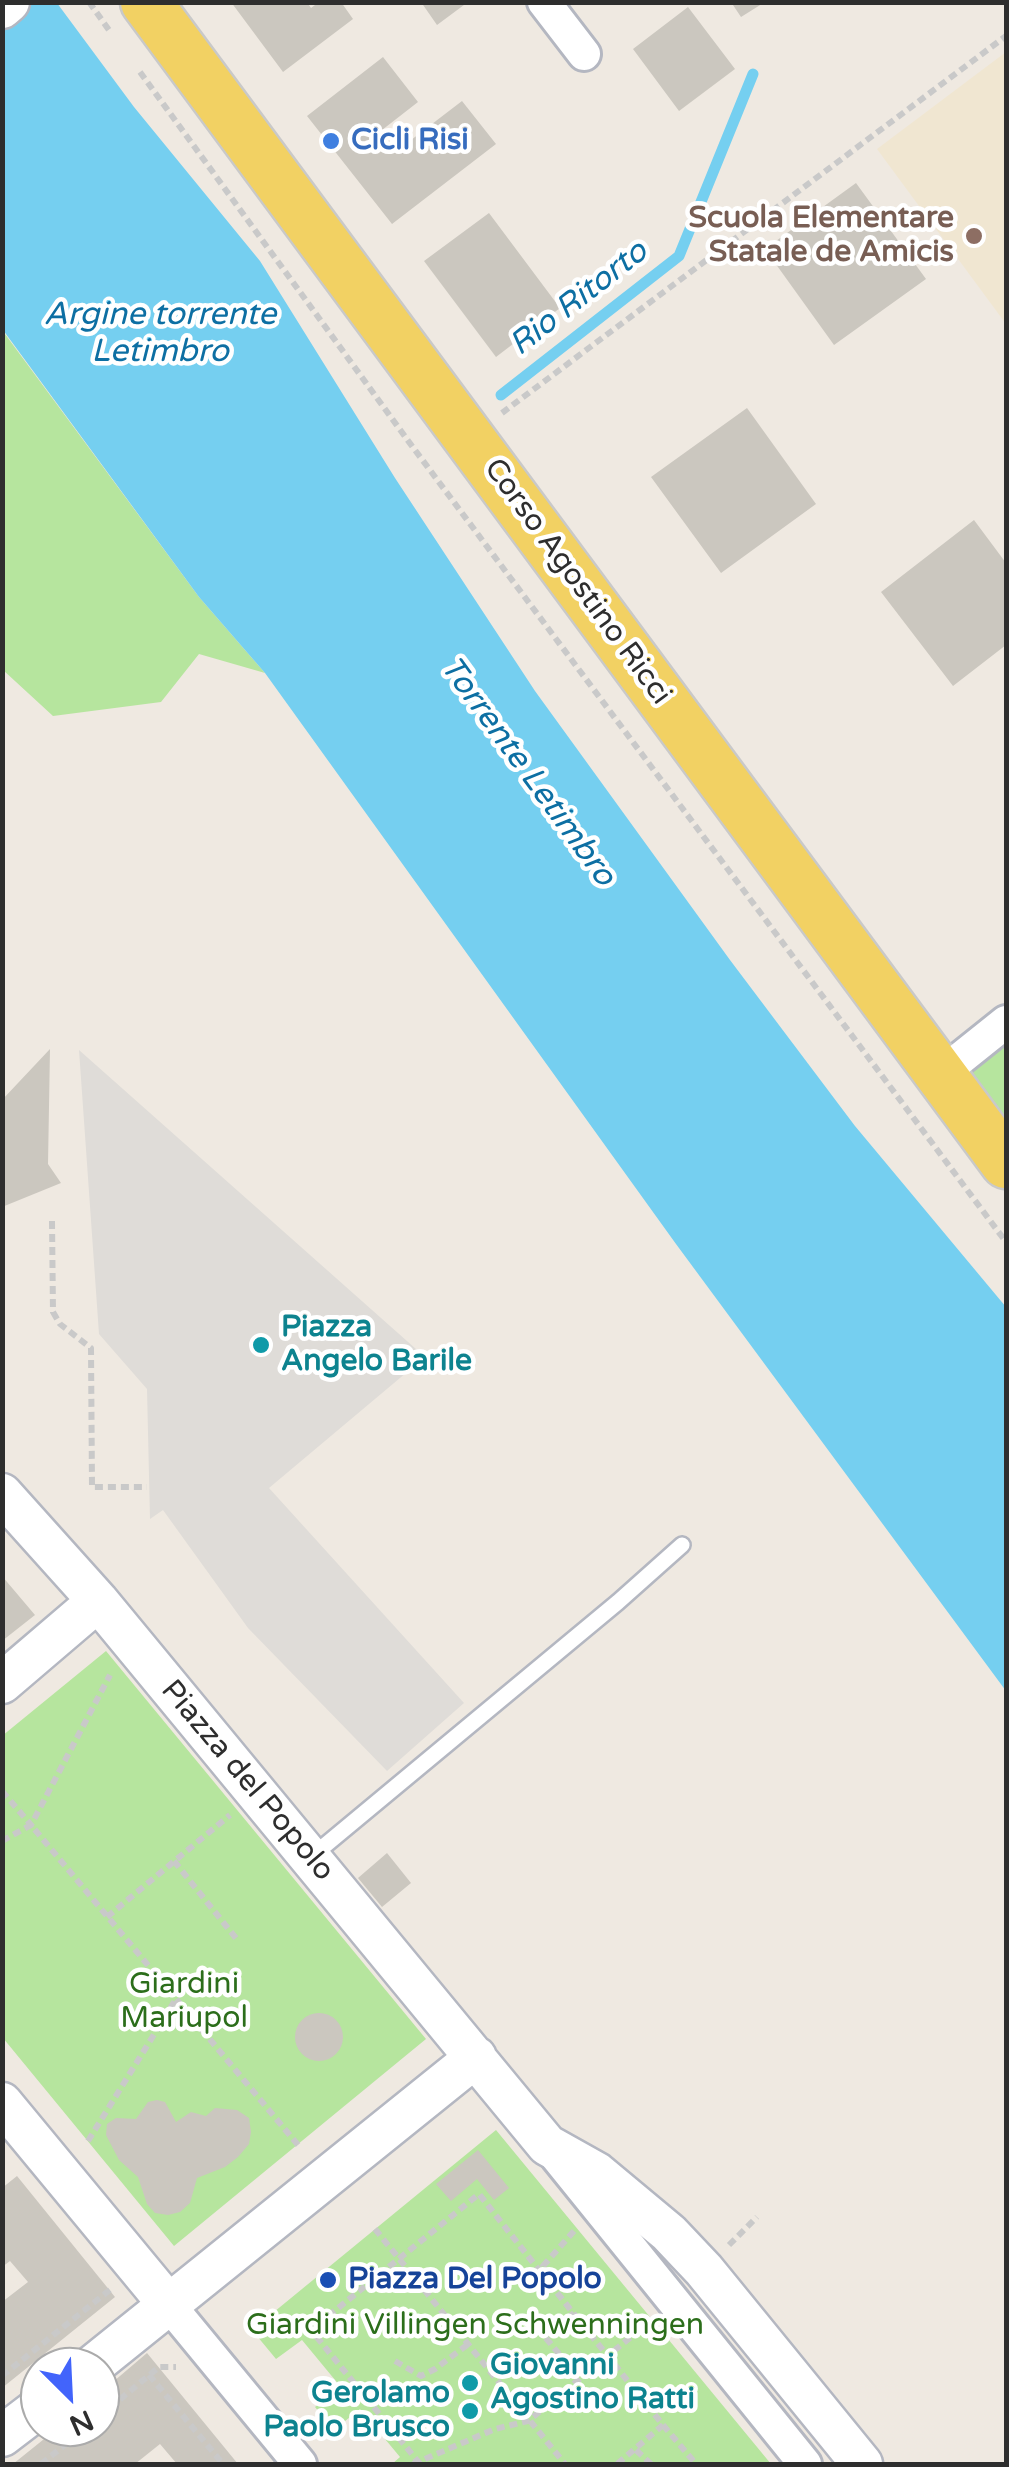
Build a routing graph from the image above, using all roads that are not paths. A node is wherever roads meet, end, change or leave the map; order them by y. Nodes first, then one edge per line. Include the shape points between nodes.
1 (9, 2) edge
2 (544, 2) edge
3 (2, 8) edge
4 (129, 18) edge
5 (584, 54) dead end
6 (1006, 1022) edge
7 (941, 1074) junction
8 (1006, 1163) edge
9 (2, 1494) edge
10 (682, 1546) dead end
11 (98, 1601) junction
12 (2, 1683) edge
13 (311, 1857) junction
14 (476, 2057) junction
15 (8, 2122) edge
16 (547, 2146) junction
17 (168, 2305) junction
18 (116, 2347) edge
19 (300, 2464) edge
20 (805, 2464) edge
21 (862, 2464) edge

1 - 3 street
2 - 5 street
4 - 7 main road, Corso Agostino Ricci via 469,438
6 - 7 street
7 - 8 main road, Corso Agostino Ricci
9 - 11 street, Piazza del Popolo
10 - 13 lane
11 - 12 street
11 - 13 street, Piazza del Popolo
13 - 14 street, Piazza del Popolo
14 - 16 street, Piazza del Popolo
14 - 17 street
15 - 17 street
16 - 20 street, Piazza del Popolo
16 - 21 street via 597,2173 669,2233
17 - 18 street
17 - 19 street

